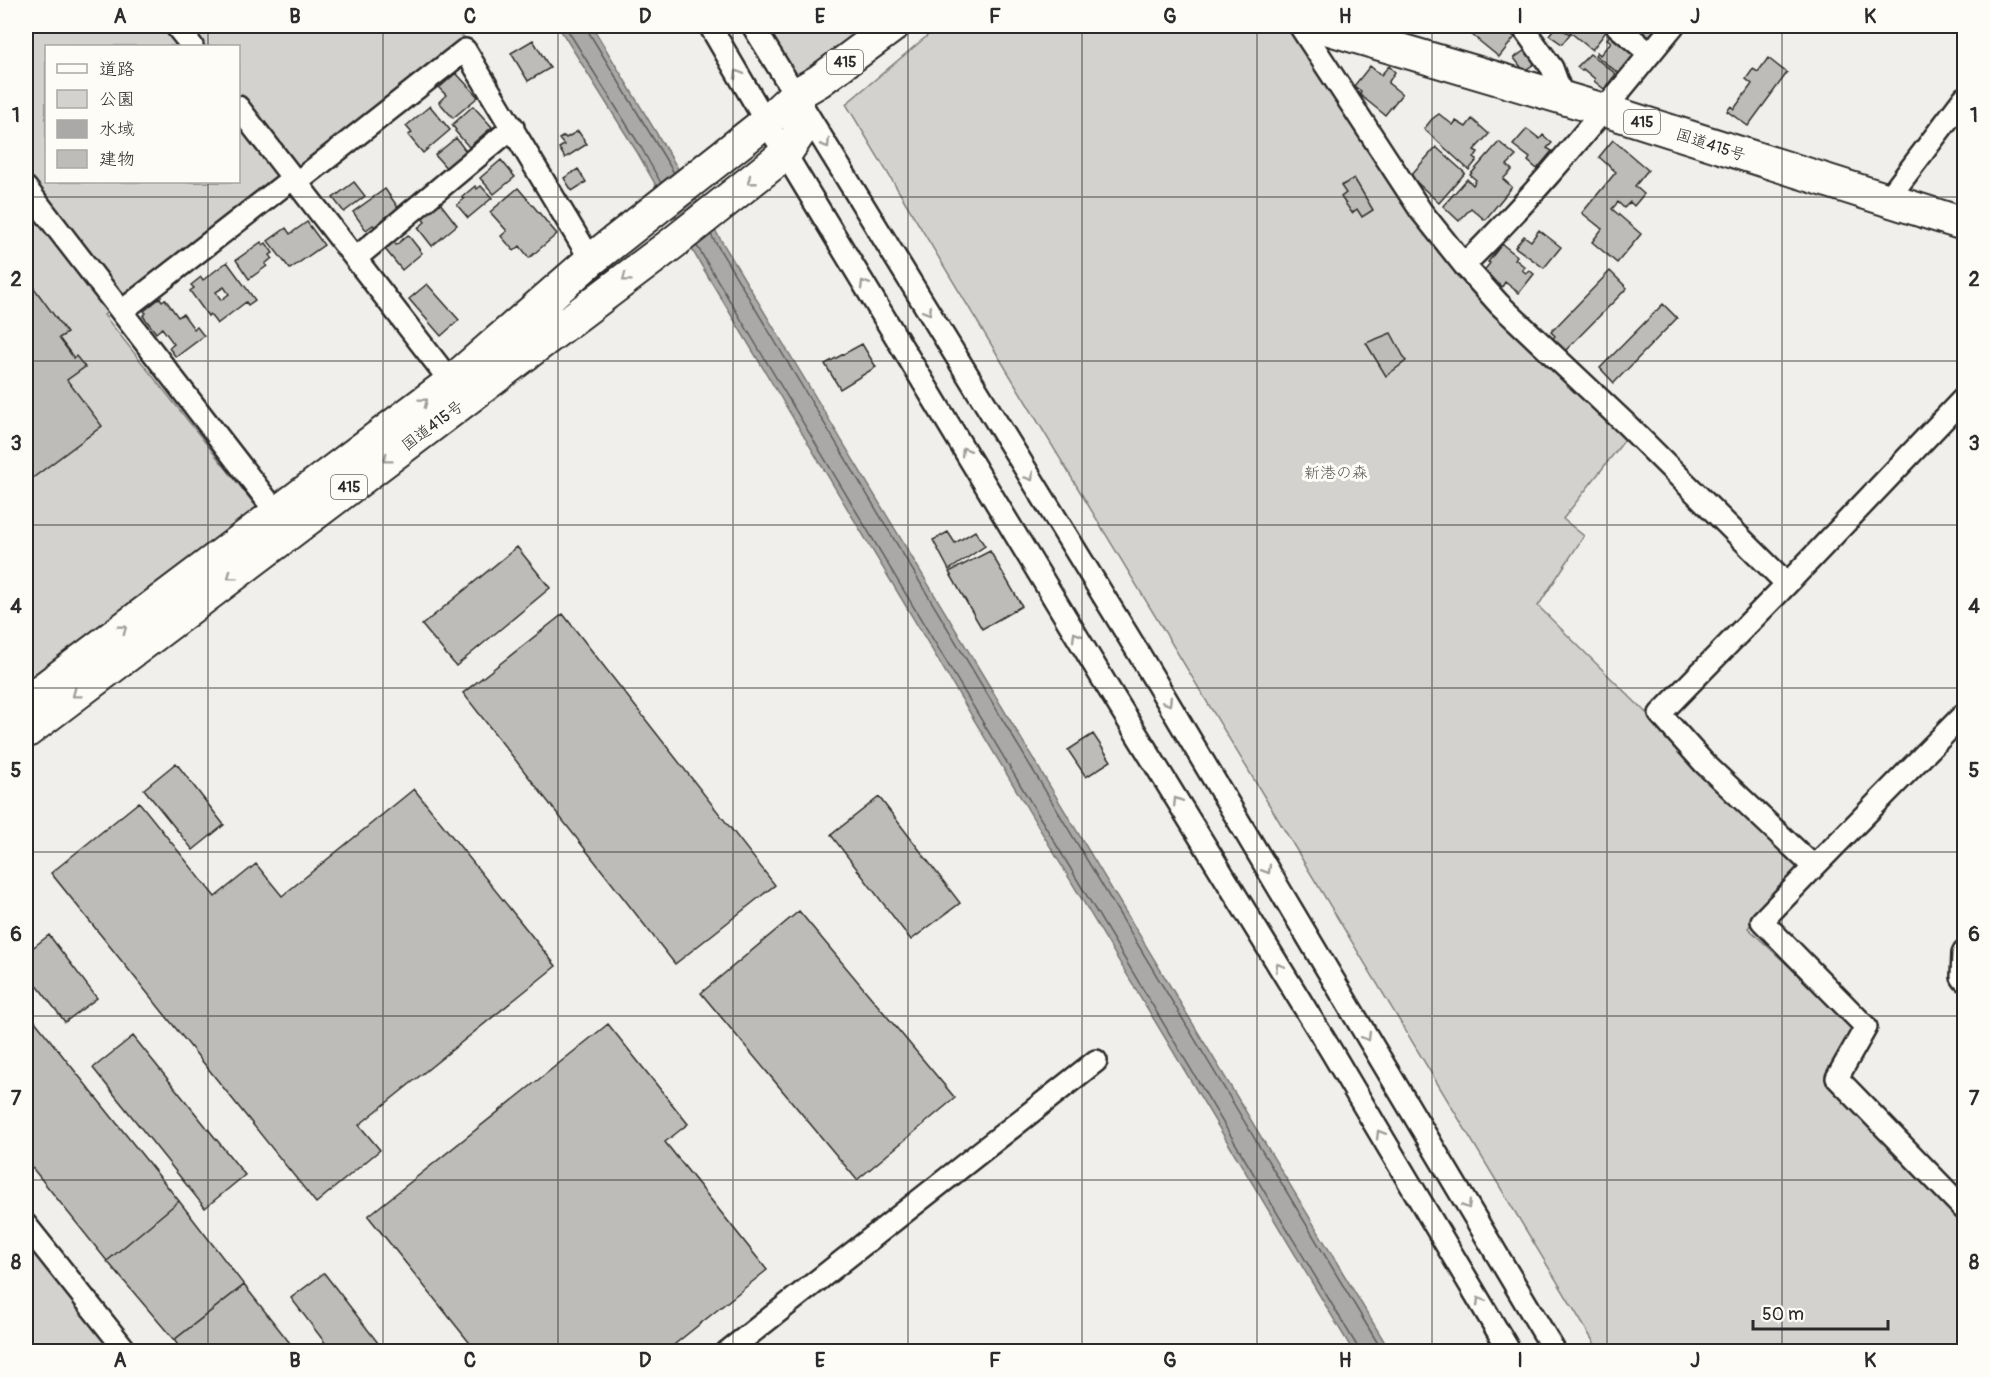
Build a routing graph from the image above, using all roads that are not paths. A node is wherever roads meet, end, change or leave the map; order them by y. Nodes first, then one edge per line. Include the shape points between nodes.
1 (176, 26) edge
2 (710, 26) edge
3 (753, 26) edge
4 (893, 26) edge
5 (1300, 26) edge
6 (1319, 26) edge
7 (1522, 26) edge
8 (1617, 26) edge
9 (1673, 26) edge
10 (191, 45) edge
11 (1650, 54) junction
12 (795, 95) junction
13 (1563, 98) junction
14 (1965, 98) edge
15 (240, 110) edge
16 (1604, 110) junction
17 (766, 122) junction
18 (513, 127) junction
19 (785, 154) junction
20 (295, 181) junction
21 (26, 188) edge
22 (1887, 200) junction
23 (1965, 224) edge
24 (356, 258) junction
25 (591, 260) junction
26 (1464, 265) junction
27 (122, 311) junction
28 (451, 382) junction
29 (1965, 398) edge
30 (276, 513) junction
31 (1787, 584) junction
32 (26, 702) edge
33 (1965, 714) edge
34 (26, 732) edge
35 (1814, 867) junction
36 (1965, 952) edge
37 (1965, 980) edge
38 (1096, 1061) dead end
39 (1965, 1209) edge
40 (26, 1225) edge
41 (127, 1352) edge
42 (727, 1352) edge
43 (1510, 1352) edge
44 (1555, 1352) edge

1 - 10 street
17 -> 2 street
3 - 12 street
4 - 12 highway, 国道415号 / 415
5 - 26 street via 1421,211
6 - 13 highway, 国道415号 / 415
7 - 13 street via 1552,68
8 - 11 street
9 - 11 street
11 - 16 street
12 - 17 highway, 国道415号 / 415
12 - 19 highway, 国道415号 / 415 via 800,132
12 -> 44 street via 1138,652
13 - 16 highway, 国道415号 / 415
14 - 22 street
15 - 20 street
16 - 22 highway, 国道415号 / 415
16 - 26 street via 1545,181
17 - 19 street
17 - 25 highway, 国道415号 / 415
18 - 20 street via 465,50
18 - 24 street
18 - 25 street
19 -> 34 highway, 国道415号 / 415
43 -> 19 street
20 - 24 street
20 - 27 street
21 - 27 street
22 - 23 highway, 国道415号 / 415
24 - 28 street
25 - 28 highway, 国道415号 / 415
26 - 31 street via 1499,304
27 - 30 street
30 -> 28 highway, 国道415号 / 415
29 - 31 street
32 -> 30 highway, 国道415号 / 415
31 - 35 street via 1660,714 1704,763
33 - 35 street
35 - 39 street via 1762,921 1866,1027 1837,1078
36 - 37 street
38 - 42 street
40 - 41 street

